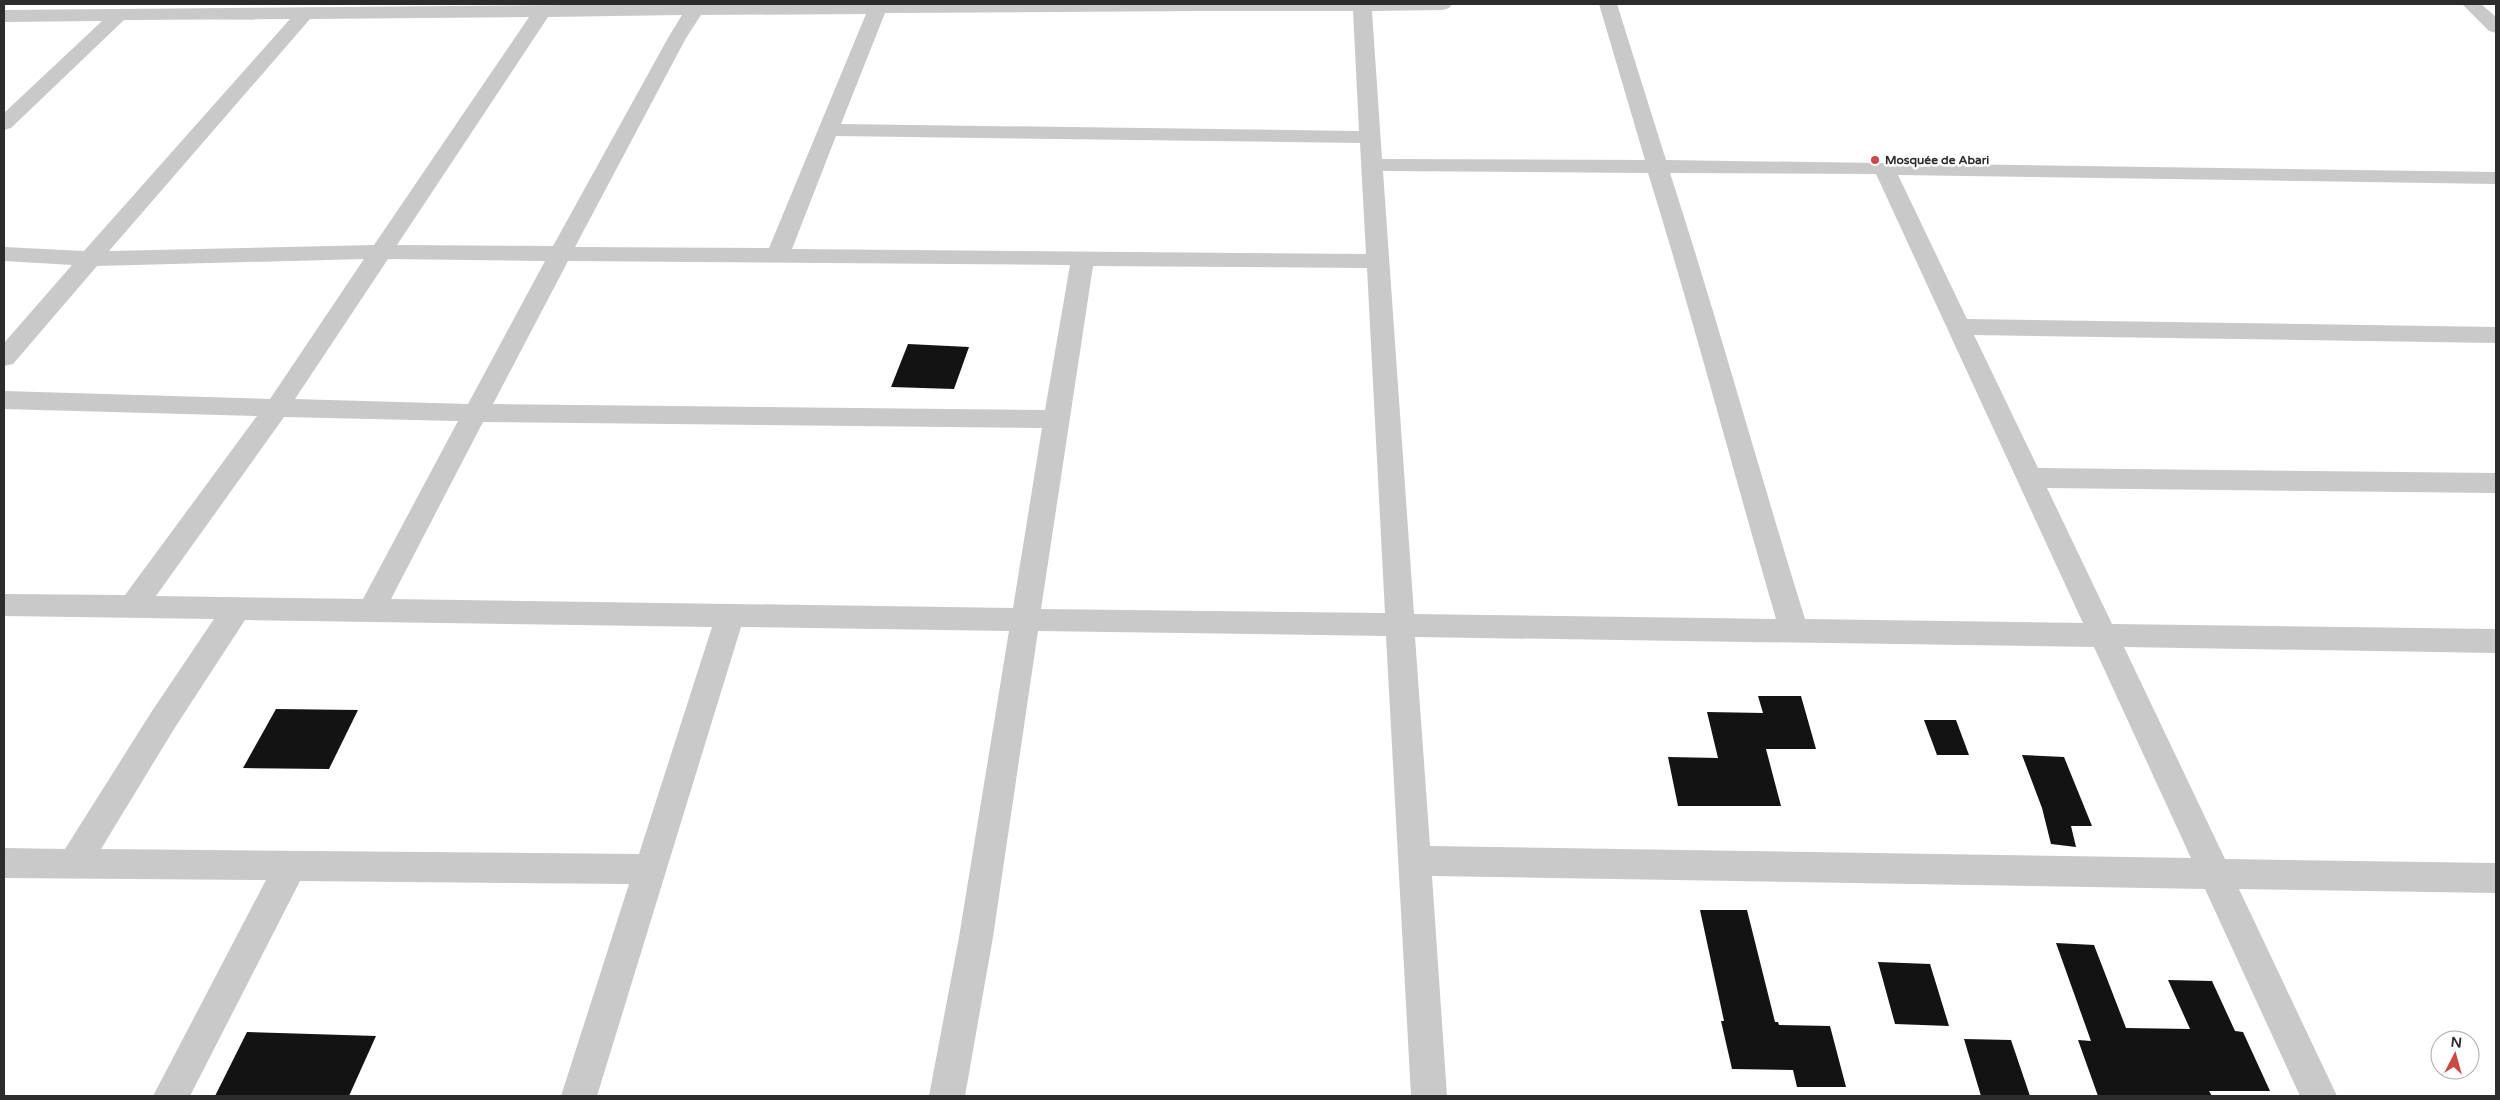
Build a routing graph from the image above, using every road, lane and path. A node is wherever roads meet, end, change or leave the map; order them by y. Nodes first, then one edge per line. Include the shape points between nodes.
1 (1198, 4) edge
2 (1443, 4) edge
3 (1608, 4) edge
4 (2471, 4) edge
5 (1009, 5) edge
6 (1362, 6) junction
7 (698, 7) edge
8 (878, 8) junction
9 (168, 9) edge
10 (542, 11) junction
11 (305, 13) junction
12 (119, 15) junction
13 (4, 16) edge
14 (2496, 27) edge
15 (4, 124) edge
16 (829, 130) junction
17 (1370, 137) junction
18 (1371, 164) junction
19 (1656, 166) junction
20 (1884, 168) junction
21 (2496, 178) edge
22 (381, 252) junction
23 (4, 254) edge
24 (559, 254) junction
25 (778, 255) junction
26 (1083, 258) junction
27 (91, 259) junction
28 (1377, 261) junction
29 (1959, 327) junction
30 (2496, 336) edge
31 (4, 358) edge
32 (4, 400) edge
33 (277, 407) junction
34 (475, 413) junction
35 (1056, 419) junction
36 (2030, 478) junction
37 (2496, 483) edge
38 (4, 606) edge
39 (132, 607) junction
40 (237, 609) junction
41 (371, 610) junction
42 (730, 616) junction
43 (1026, 620) junction
44 (1400, 625) junction
45 (1794, 631) junction
46 (2103, 636) junction
47 (2496, 641) edge
48 (1414, 861) junction
49 (4, 863) edge
50 (74, 863) junction
51 (292, 866) junction
52 (651, 870) junction
53 (2214, 874) junction
54 (2496, 878) edge
55 (171, 1096) edge
56 (579, 1096) edge
57 (947, 1096) edge
58 (1429, 1096) edge
59 (2319, 1096) edge

1 - 5 street
1 - 6 street
2 - 6 street
3 - 19 street
4 - 14 street
5 - 8 street
6 - 17 street
7 - 8 street
7 - 10 street
7 - 24 street via 649,88
8 - 16 street
9 - 11 street
9 - 12 street
10 - 11 street
10 - 22 street
11 - 27 street
12 - 13 street
12 - 15 street
16 - 17 street
16 - 25 street
17 - 18 street
18 - 19 street
18 - 28 street
19 - 20 street
19 - 45 street via 1698,295 1740,452
20 - 21 street
20 - 29 street
22 - 24 street
22 - 27 street
22 - 33 street
23 - 27 street
24 - 25 street
24 - 34 street
25 - 26 street
26 - 28 street
26 - 35 street
27 - 31 street
28 - 44 street
29 - 30 street
29 - 36 street
32 - 33 street
33 - 34 street
33 - 39 street
34 - 35 street
34 - 41 street
35 - 43 street
36 - 37 street
36 - 46 street
38 - 39 street
39 - 40 street
40 - 41 street
40 - 50 street
41 - 42 street
42 - 43 street
42 - 52 street
43 - 44 street
43 - 57 street via 976,937
44 - 45 street
44 - 48 street
45 - 46 street
46 - 47 street
46 - 53 street
48 - 53 street
48 - 58 street
49 - 50 street
50 - 51 street
51 - 52 street
51 - 55 street
52 - 56 street
53 - 54 street
53 - 59 street

